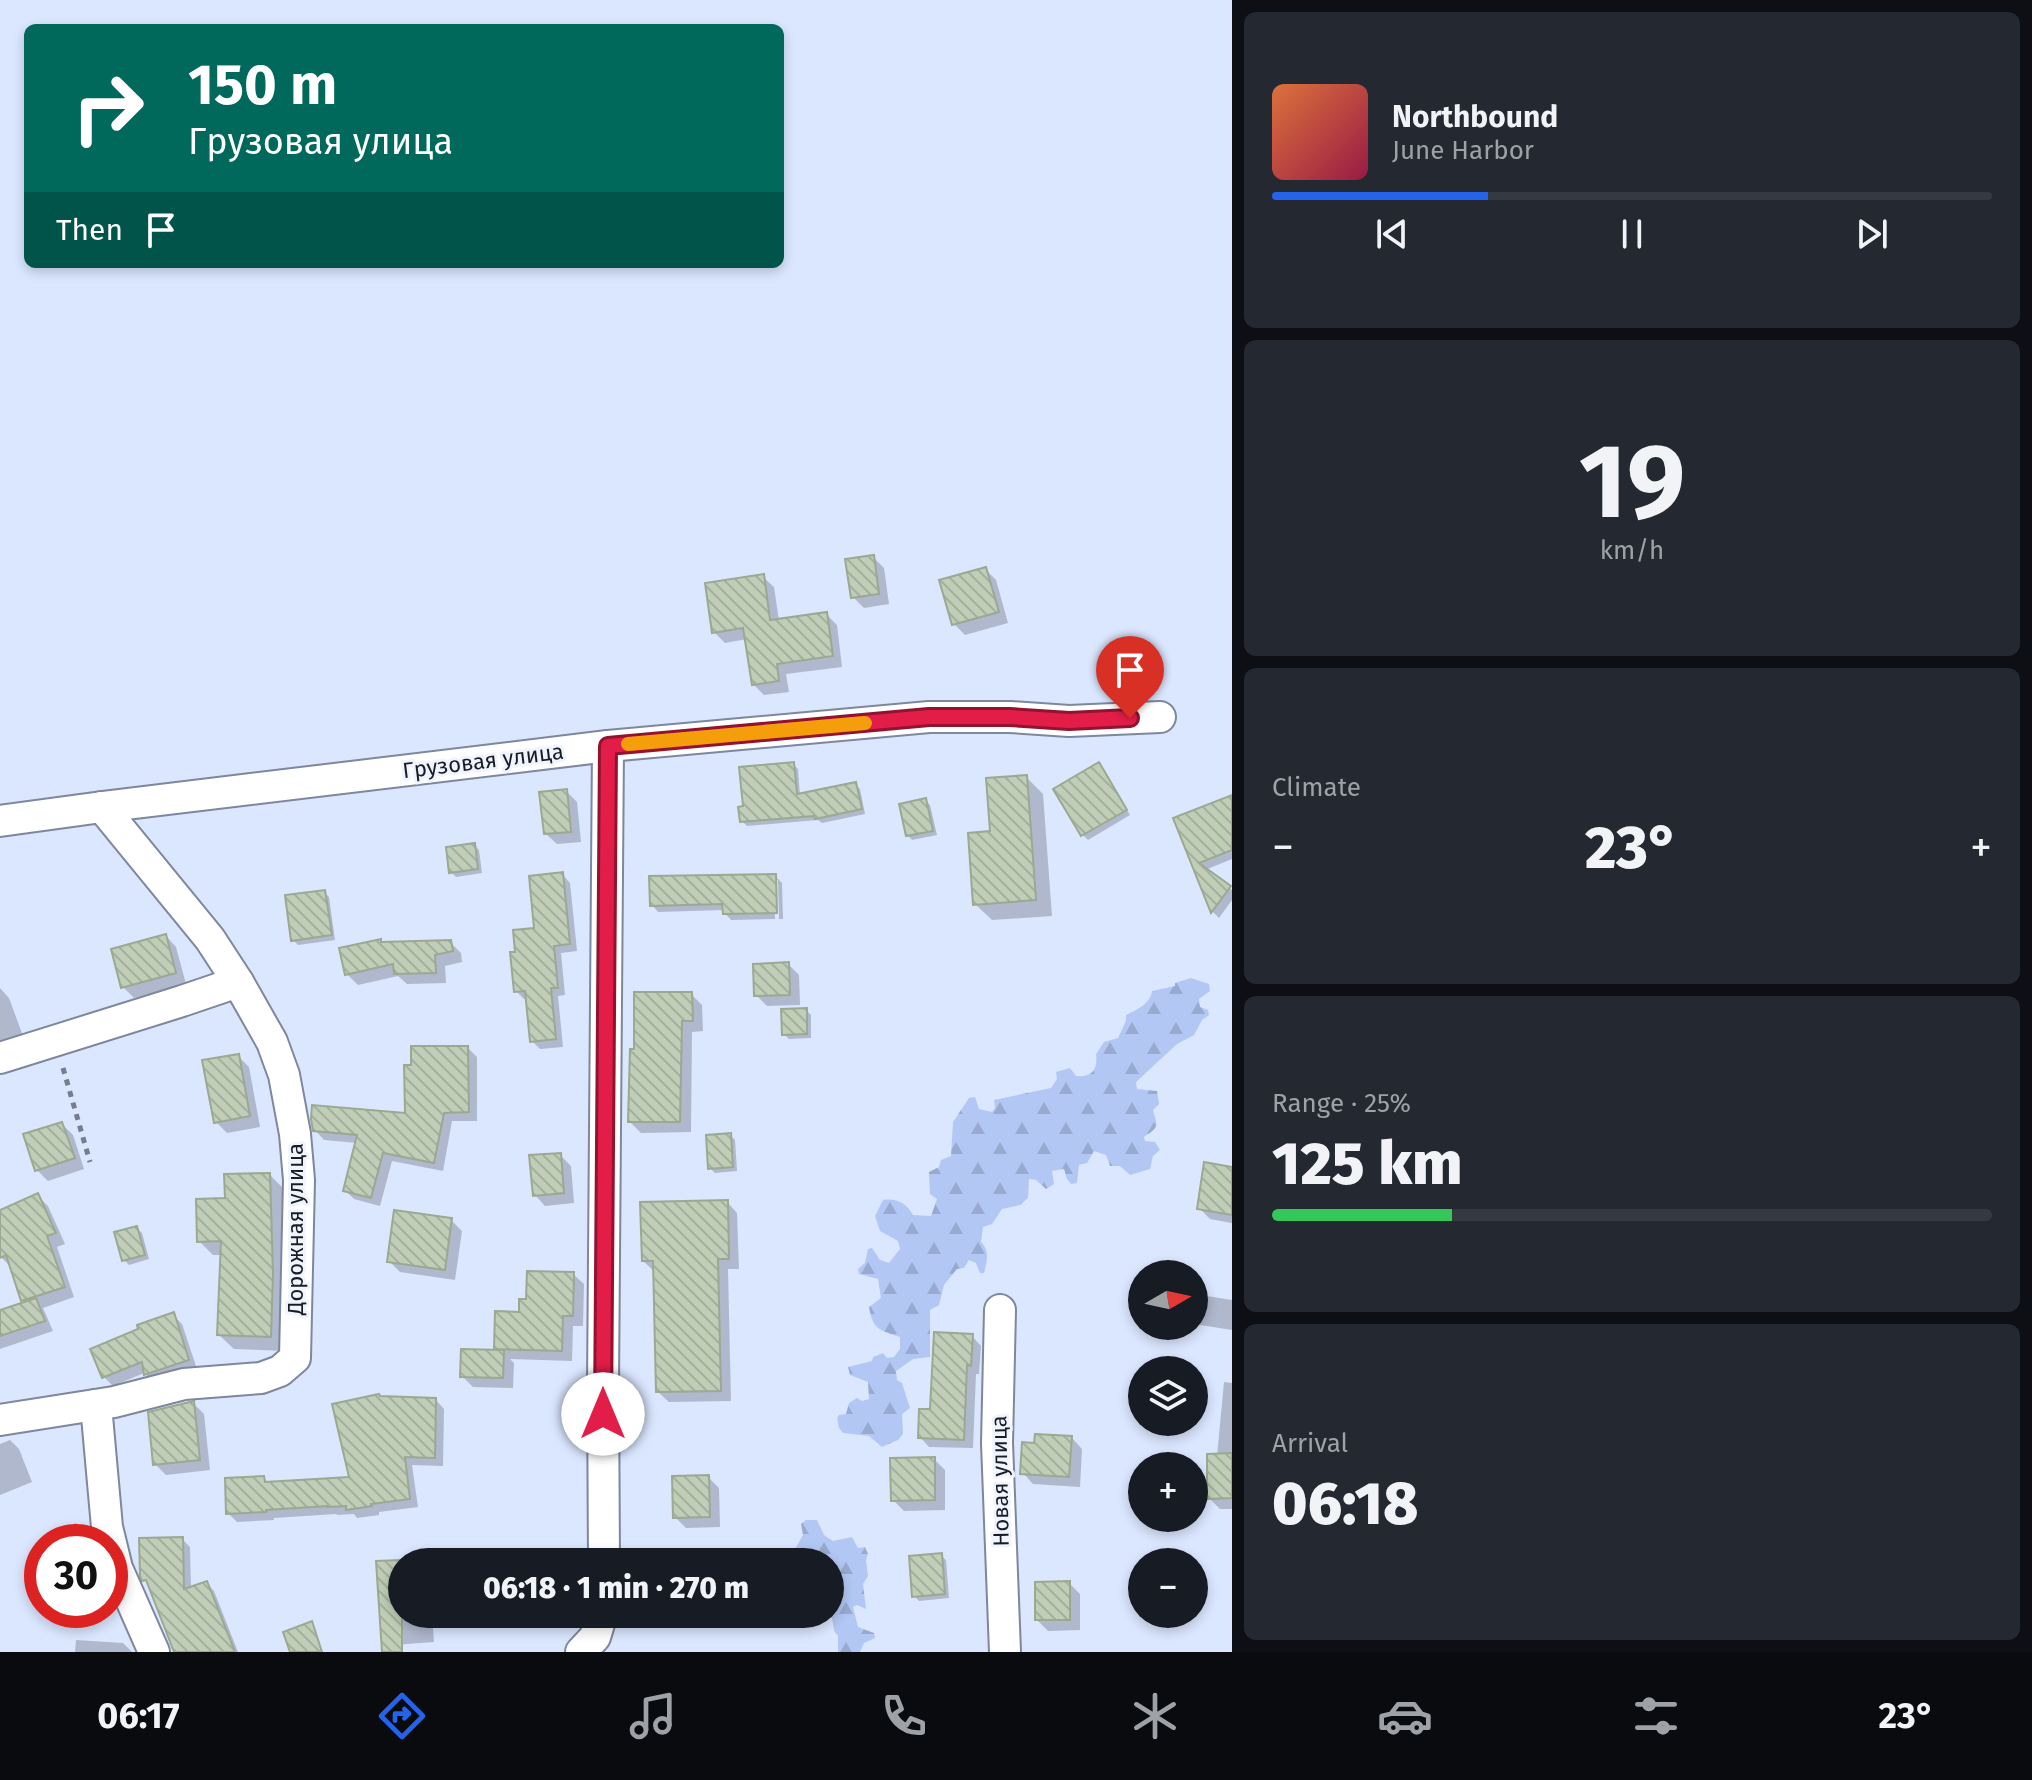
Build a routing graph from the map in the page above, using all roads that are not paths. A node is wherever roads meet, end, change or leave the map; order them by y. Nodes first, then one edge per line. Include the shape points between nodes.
1 (1160, 717) dead end
2 (608, 746) junction
3 (102, 807) junction
4 (0, 821) edge
5 (238, 982) junction
6 (0, 1058) edge
7 (1000, 1310) dead end
8 (96, 1405) junction
9 (0, 1420) edge
10 (604, 1548) edge
11 (598, 1628) edge
12 (154, 1652) edge
13 (581, 1652) edge
14 (1005, 1652) edge

1 - 2 street, Грузовая улица via 929,717
2 - 3 street, Грузовая улица
2 - 10 street
3 - 4 street, Грузовая улица
3 - 5 street, Дорожная улица via 210,939
5 - 6 street
5 - 8 street, Дорожная улица via 272,1042 295,1134 295,1358 261,1378 184,1384
7 - 14 street, Новая улица via 997,1443
8 - 9 street, Дорожная улица
8 - 12 street via 107,1527 117,1568
11 - 13 street

